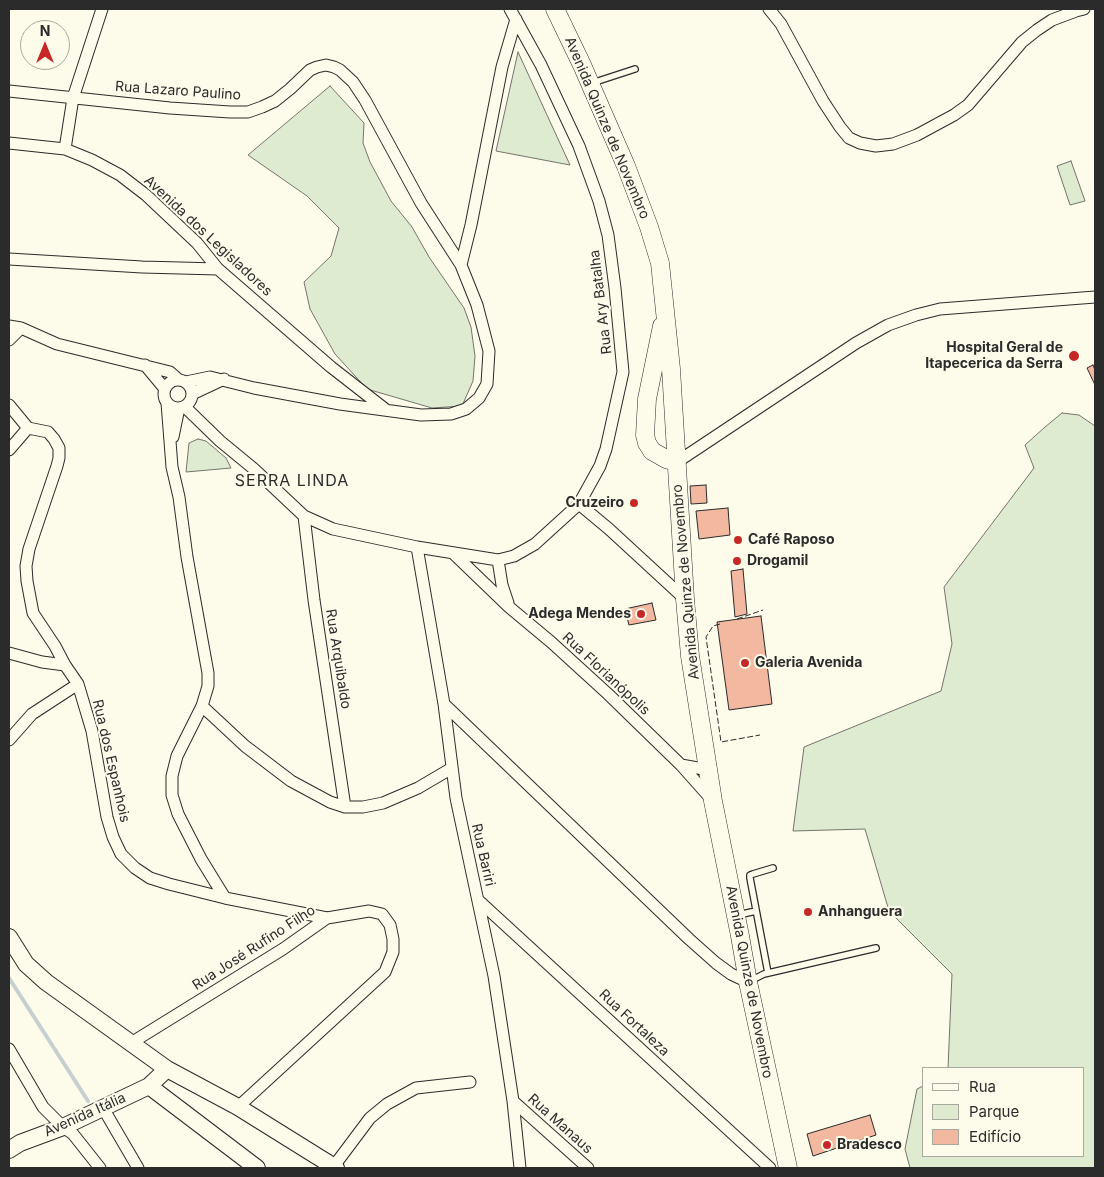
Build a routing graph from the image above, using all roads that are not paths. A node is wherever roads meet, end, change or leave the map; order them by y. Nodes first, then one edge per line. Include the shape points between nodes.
1 (102, 9) edge
2 (555, 9) edge
3 (769, 9) edge
4 (1084, 9) edge
5 (513, 14) edge
6 (635, 69) dead end
7 (590, 84) junction
8 (9, 91) edge
9 (73, 98) junction
10 (9, 143) edge
11 (65, 149) junction
12 (9, 259) edge
13 (461, 265) junction
14 (218, 269) junction
15 (1095, 297) edge
16 (666, 308) junction
17 (9, 326) edge
18 (21, 328) junction
19 (9, 340) edge
20 (145, 365) junction
21 (224, 379) junction
22 (182, 381) junction
23 (165, 389) junction
24 (187, 402) junction
25 (167, 404) junction
26 (9, 405) edge
27 (386, 410) junction
28 (28, 428) junction
29 (9, 450) edge
30 (170, 451) junction
31 (678, 462) junction
32 (579, 504) junction
33 (304, 516) junction
34 (418, 547) junction
35 (454, 554) junction
36 (498, 560) junction
37 (685, 599) junction
38 (509, 607) junction
39 (9, 653) edge
40 (65, 665) junction
41 (78, 684) junction
42 (444, 704) junction
43 (202, 706) junction
44 (9, 740) edge
45 (681, 765) junction
46 (452, 768) junction
47 (709, 770) junction
48 (713, 801) junction
49 (345, 807) junction
50 (773, 868) dead end
51 (225, 898) junction
52 (478, 900) junction
53 (756, 911) junction
54 (736, 915) junction
55 (327, 918) junction
56 (9, 937) edge
57 (876, 948) dead end
58 (768, 974) junction
59 (748, 982) junction
60 (131, 1042) junction
61 (9, 1049) edge
62 (167, 1069) junction
63 (470, 1082) dead end
64 (149, 1086) junction
65 (513, 1101) junction
66 (238, 1107) junction
67 (103, 1108) junction
68 (63, 1127) junction
69 (12, 1146) edge
70 (335, 1167) edge
71 (100, 1168) edge
72 (138, 1168) edge
73 (257, 1168) edge
74 (520, 1168) edge
75 (588, 1168) edge
76 (770, 1168) edge
77 (788, 1168) edge

1 - 9 street
2 - 7 main road, Avenida Quinze de Novembro
3 - 4 street via 781,24 840,127 849,138 876,146 917,135 954,115 968,105 1022,42 1052,20
5 - 13 street
5 - 32 street, Rua Ary Batalha via 579,146 608,235 616,288 623,372 606,449
6 - 7 lane
7 - 16 main road, Avenida Quinze de Novembro via 649,227 660,263
8 - 9 street, Rua Lazaro Paulino
9 - 11 street
9 - 13 street, Rua Lazaro Paulino via 204,111 248,112 274,101 310,70 326,66 340,70 365,100 421,203
10 - 11 street, Avenida dos Legisladores
11 - 14 street, Avenida dos Legisladores via 120,175 146,195 197,243
12 - 14 street
13 - 27 street, Rua Lazaro Paulino via 486,335 489,351 487,384 479,398 466,409 452,414 421,415
14 - 27 street, Avenida dos Legisladores
15 - 31 street via 940,309 888,325 848,348
16 - 31 main road, Avenida Quinze de Novembro
16 - 31 main road via 647,399 645,435 652,451
17 - 18 street
18 - 19 street
18 - 20 street via 57,344
20 - 22 street via 170,372
20 - 23 street
21 - 22 street, Rua Lazaro Paulino via 210,377
21 - 24 street
21 - 27 street, Rua Lazaro Paulino via 254,388
22 - 23 street via 170,382
22 - 24 street via 191,388
23 - 25 street
24 - 25 street via 173,407
24 - 30 street
24 - 33 street via 214,436 254,468
25 - 30 street
26 - 28 street
28 - 29 street
28 - 40 street, Rua dos Espanhois via 48,432 59,448 57,466 26,566 33,613
30 - 43 street via 208,673
31 - 37 main road, Avenida Quinze de Novembro
32 - 36 street, Rua Ary Batalha via 535,544 514,556
32 - 37 street
33 - 34 street via 333,529
33 - 49 street, Rua Arquibaldo
34 - 35 street
34 - 42 street, Rua Bariri
35 - 36 street
35 - 38 street, Rua Florianópolis
36 - 38 street
37 - 47 main road, Avenida Quinze de Novembro
38 - 45 street, Rua Florianópolis via 608,694
39 - 40 street
40 - 41 street, Rua dos Espanhois
41 - 44 street via 32,714
41 - 51 street, Rua dos Espanhois via 92,731 107,817 121,854 150,878
42 - 46 street, Rua Bariri
42 - 59 street via 689,939 731,974
43 - 49 street via 245,746 291,781
43 - 51 street via 177,756 172,794 178,814
45 - 47 street
45 - 48 street, Rua Florianópolis
46 - 49 street via 384,803
46 - 52 street, Rua Bariri via 462,832
47 - 48 main road, Avenida Quinze de Novembro
48 - 54 main road, Avenida Quinze de Novembro
50 - 53 lane via 750,875
51 - 55 street, Rua dos Espanhois
52 - 65 street, Rua Bariri via 494,976
52 - 76 street, Rua Fortaleza
53 - 54 lane
53 - 58 lane
54 - 59 main road, Avenida Quinze de Novembro
55 - 60 street, Rua José Rufino Filho via 283,949
55 - 66 street, Rua José Rufino Filho via 369,911 382,914 390,925 393,940 385,972
56 - 60 main road via 26,964
57 - 58 lane
58 - 59 lane
59 - 77 main road, Avenida Quinze de Novembro
60 - 62 main road
61 - 68 street via 44,1107
62 - 64 main road, Avenida Itália
62 - 66 main road
63 - 70 street via 416,1088 387,1104 370,1118
64 - 67 main road, Avenida Itália
64 - 73 main road
65 - 74 street, Rua Bariri
65 - 75 street, Rua Manaus
66 - 70 main road
67 - 68 main road, Avenida Itália
67 - 72 street
68 - 69 main road, Avenida Itália
68 - 71 street via 84,1146

